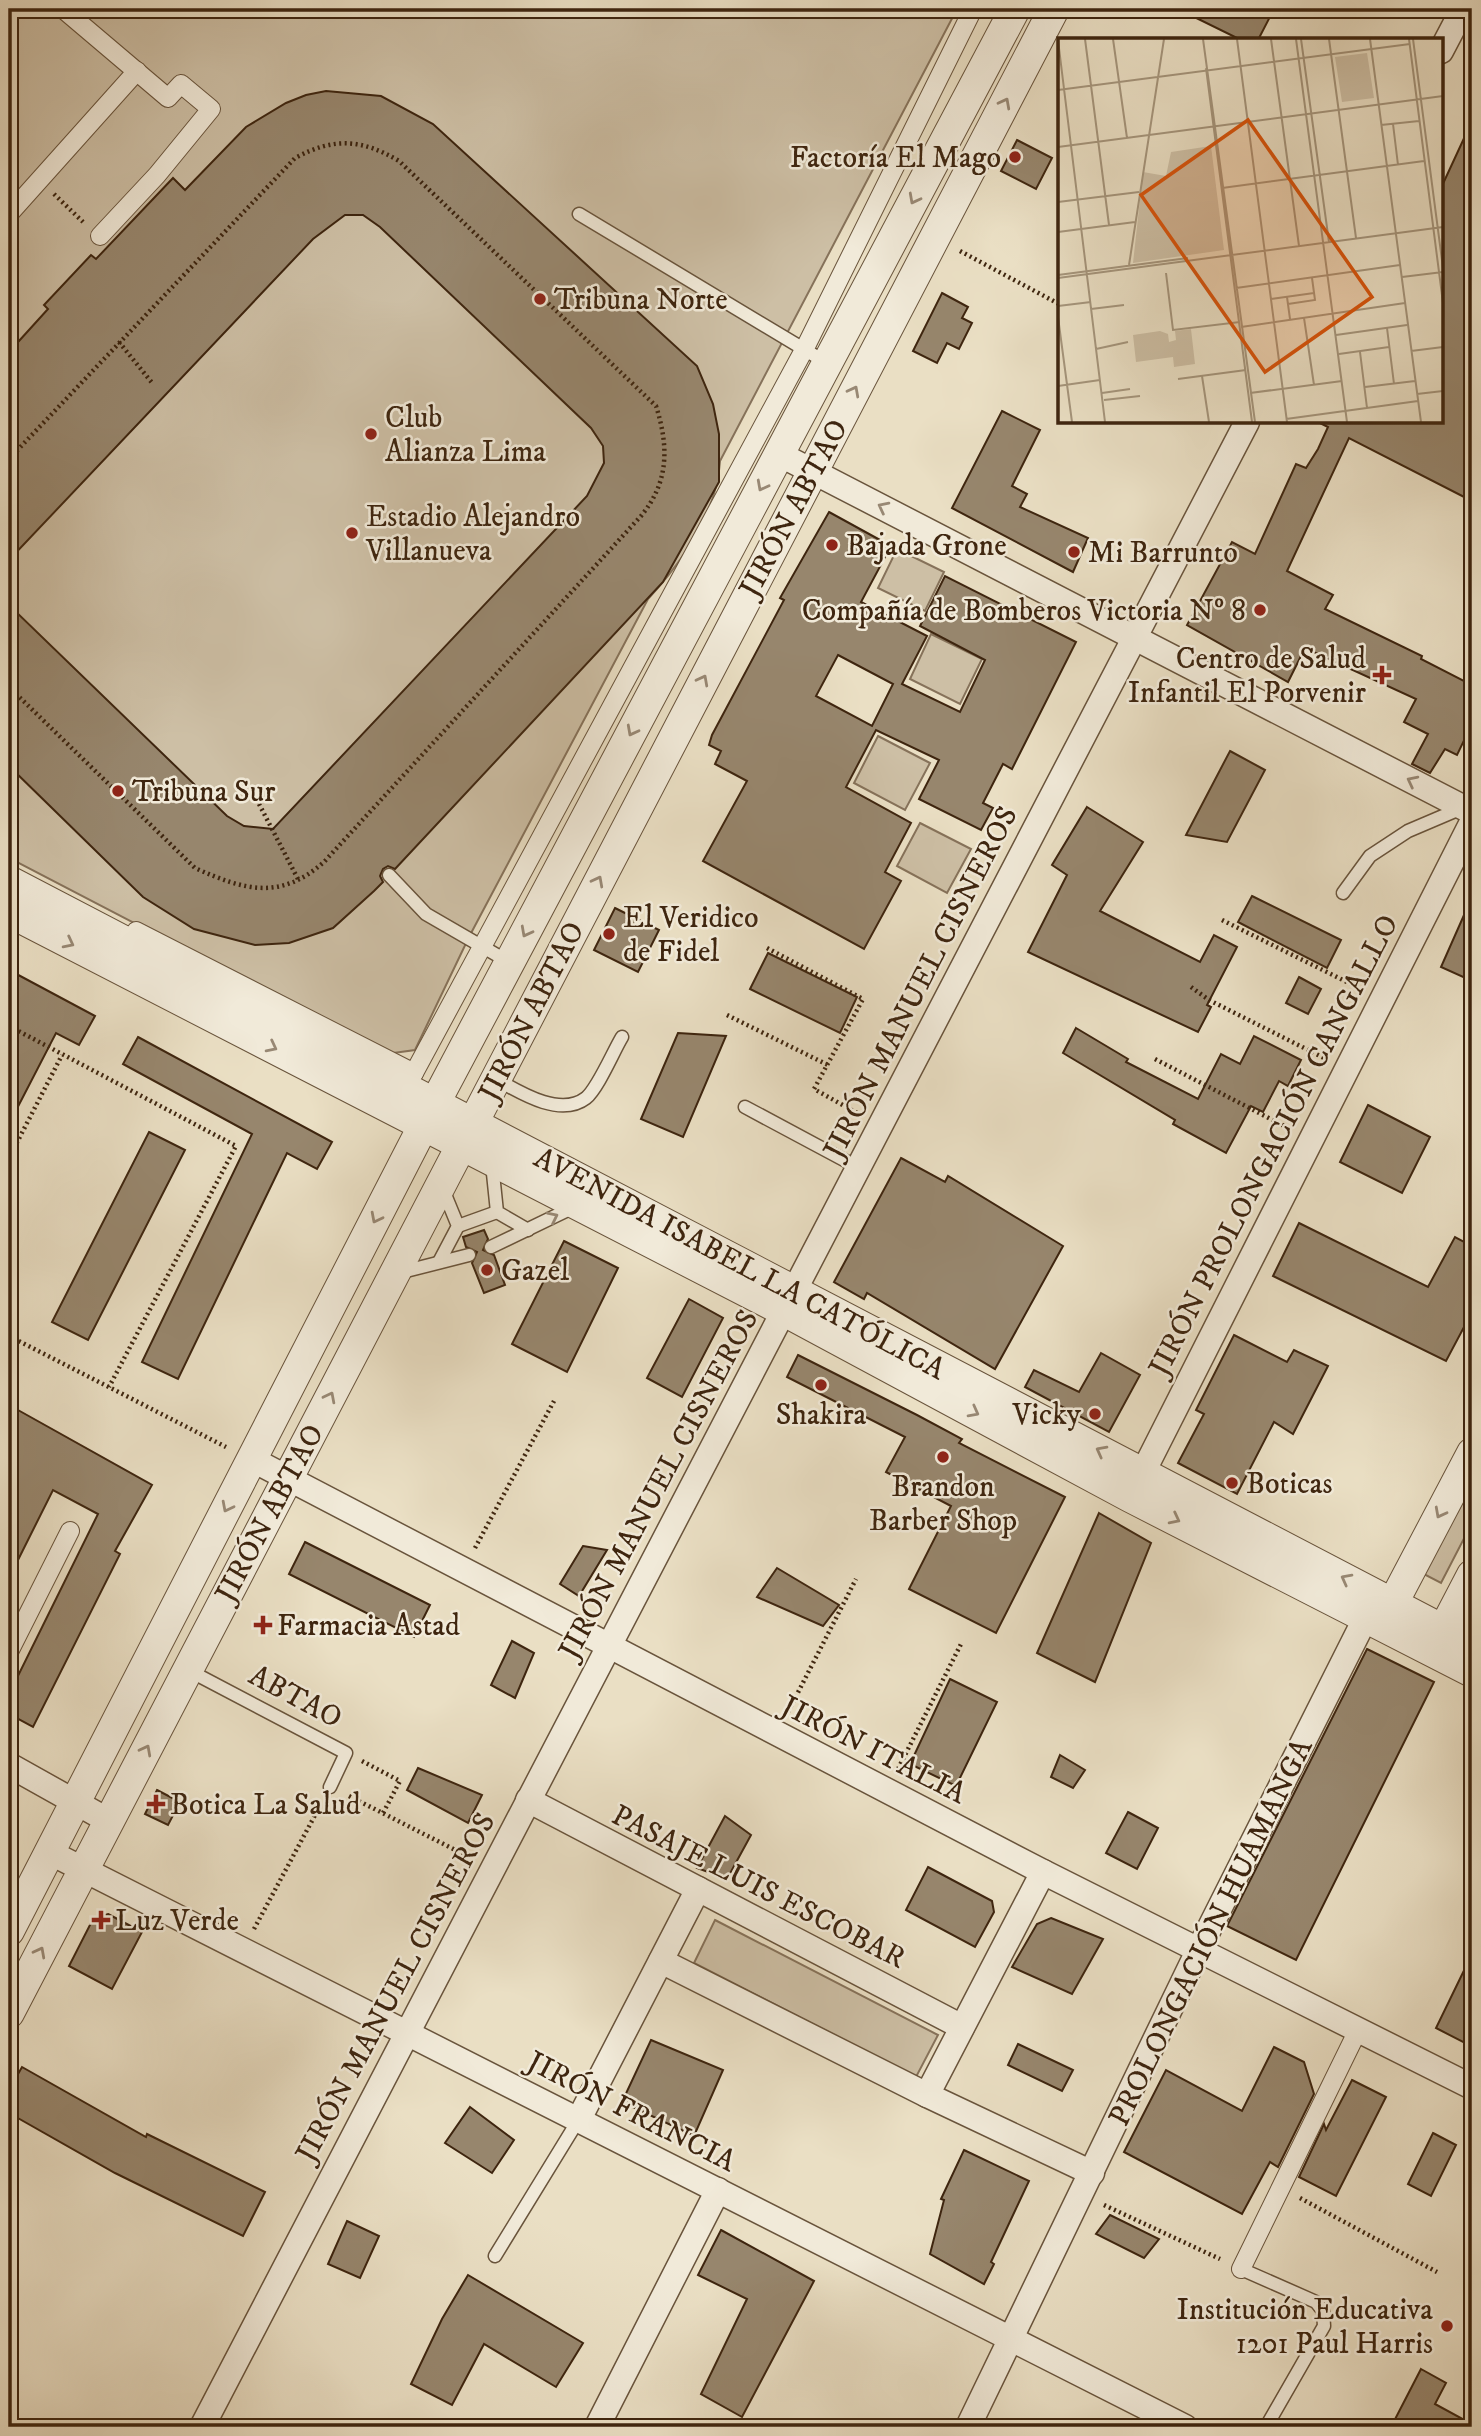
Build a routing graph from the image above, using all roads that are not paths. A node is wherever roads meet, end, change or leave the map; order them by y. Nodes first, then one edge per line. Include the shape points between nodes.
1 (63, 9) edge
2 (973, 9) edge
3 (1015, 9) edge
4 (1054, 9) edge
5 (1463, 12) edge
6 (1442, 49) edge
7 (136, 71) junction
8 (579, 214) dead end
9 (9, 215) edge
10 (100, 236) road end
11 (816, 356) junction
12 (1246, 424) edge
13 (779, 454) junction
14 (813, 471) junction
15 (1135, 637) junction
16 (1469, 814) edge
17 (9, 866) edge
18 (389, 875) dead end
19 (9, 881) edge
20 (1343, 894) dead end
21 (9, 912) edge
22 (482, 947) junction
23 (510, 962) junction
24 (622, 1037) dead end
25 (495, 1078) junction
26 (410, 1080) junction
27 (745, 1107) dead end
28 (429, 1114) junction
29 (467, 1134) junction
30 (491, 1160) junction
31 (859, 1168) junction
32 (440, 1185) junction
33 (578, 1205) junction
34 (497, 1212) junction
35 (458, 1226) junction
36 (528, 1230) junction
37 (491, 1247) dead end
38 (469, 1255) dead end
39 (439, 1262) junction
40 (394, 1274) junction
41 (790, 1301) junction
42 (1472, 1453) edge
43 (251, 1459) junction
44 (288, 1478) junction
45 (1137, 1485) junction
46 (70, 1531) dead end
47 (1472, 1575) edge
48 (1393, 1603) junction
49 (1366, 1617) junction
50 (1438, 1641) junction
51 (1472, 1645) edge
52 (609, 1646) junction
53 (9, 1651) edge
54 (188, 1670) junction
55 (1472, 1672) edge
56 (9, 1765) edge
57 (330, 1787) road end
58 (527, 1800) junction
59 (76, 1801) junction
60 (109, 1821) junction
61 (49, 1852) junction
62 (84, 1869) junction
63 (1043, 1872) junction
64 (698, 1889) junction
65 (9, 1931) edge
66 (1198, 1951) junction
67 (661, 1961) junction
68 (9, 2012) edge
69 (962, 2027) junction
70 (1358, 2030) junction
71 (408, 2032) junction
72 (1472, 2087) edge
73 (927, 2095) junction
74 (579, 2119) junction
75 (1087, 2184) junction
76 (718, 2190) junction
77 (495, 2256) dead end
78 (1241, 2269) joint
79 (1011, 2339) junction
80 (202, 2427) edge
81 (597, 2427) edge
82 (968, 2427) edge
83 (1185, 2427) edge
84 (1266, 2427) edge

1 - 7 street
2 - 11 street
3 -> 11 street, JIRÓN ABTAO
14 -> 4 street, JIRÓN ABTAO
5 - 6 street
7 - 9 street
7 - 10 street via 169,98 181,84 211,108
8 - 11 lane
11 - 13 street, JIRÓN ABTAO
11 - 22 street
12 - 15 street, JIRÓN MANUEL CISNEROS
13 - 14 street
13 -> 23 street, JIRÓN ABTAO
15 -> 14 street
25 -> 14 street, JIRÓN ABTAO
16 -> 15 street
15 - 31 street, JIRÓN MANUEL CISNEROS
16 - 20 lane via 1408,831 1370,856
16 - 45 street, JIRÓN PROLONGACIÓN CANGALLO via 1382,1000
17 - 26 street
18 - 22 lane via 426,914
19 - 26 street, AVENIDA ISABEL LA CATÓLICA
21 -> 28 street, AVENIDA ISABEL LA CATÓLICA
22 - 23 lane
22 - 26 street
23 - 28 street, JIRÓN ABTAO
24 - 25 lane via 588,1097 574,1104 547,1102
25 - 29 street, JIRÓN ABTAO
26 - 28 street, AVENIDA ISABEL LA CATÓLICA
27 - 31 lane
28 - 29 street, AVENIDA ISABEL LA CATÓLICA
28 -> 43 street, JIRÓN ABTAO
29 - 30 street, AVENIDA ISABEL LA CATÓLICA
29 - 32 street, JIRÓN ABTAO
29 - 41 street, AVENIDA ISABEL LA CATÓLICA
30 - 33 street, AVENIDA ISABEL LA CATÓLICA
30 - 34 lane
31 - 41 street, JIRÓN MANUEL CISNEROS
32 - 35 lane
32 - 40 street, JIRÓN ABTAO
36 -> 33 lane
33 - 41 street, AVENIDA ISABEL LA CATÓLICA
34 - 35 lane
34 - 36 lane
35 - 39 lane
36 - 37 lane
38 - 39 lane
39 - 40 lane
44 -> 40 street, JIRÓN ABTAO
41 - 45 street, AVENIDA ISABEL LA CATÓLICA
41 - 52 street, JIRÓN MANUEL CISNEROS
42 -> 48 street
43 - 44 street, JIRÓN ITALIA
43 -> 59 street, JIRÓN ABTAO
44 - 52 street, JIRÓN ITALIA
44 - 54 street, JIRÓN ABTAO
48 -> 45 street, AVENIDA ISABEL LA CATÓLICA
45 -> 49 street, AVENIDA ISABEL LA CATÓLICA
46 - 53 street
47 - 50 street
48 - 49 street
48 - 50 street, AVENIDA ISABEL LA CATÓLICA
49 - 50 street, AVENIDA ISABEL LA CATÓLICA
49 - 66 street, PROLONGACIÓN HUAMANGA
50 - 51 street, AVENIDA ISABEL LA CATÓLICA
50 - 55 street, AVENIDA ISABEL LA CATÓLICA
52 - 58 street, JIRÓN MANUEL CISNEROS
52 - 63 street, JIRÓN ITALIA
54 - 57 lane, ABTAO via 346,1753
60 -> 54 street, JIRÓN ABTAO
56 - 59 street
58 - 64 street, PASAJE LUIS ESCOBAR
58 - 71 street, JIRÓN MANUEL CISNEROS
59 - 60 street
59 - 61 street, JIRÓN ABTAO
60 - 62 street, JIRÓN ABTAO
61 - 62 street, JIRÓN FRANCIA
61 - 65 street, JIRÓN ABTAO
68 -> 62 street, JIRÓN ABTAO
62 - 71 street, JIRÓN FRANCIA
63 - 66 street, JIRÓN ITALIA
63 - 69 street
64 - 67 street
64 - 69 street, PASAJE LUIS ESCOBAR
66 - 70 street, JIRÓN ITALIA
66 - 75 street, PROLONGACIÓN HUAMANGA
67 - 73 street
67 - 74 street
69 - 73 street
70 - 72 street, JIRÓN ITALIA
70 - 78 street
71 - 74 street, JIRÓN FRANCIA
71 - 80 street, JIRÓN MANUEL CISNEROS
73 - 75 street
74 - 76 street, JIRÓN FRANCIA
74 - 77 lane
75 - 79 street, PROLONGACIÓN HUAMANGA
76 - 79 street, JIRÓN FRANCIA
76 - 81 street
78 - 84 lane via 1316,2302 1323,2311 1324,2326
79 - 82 street, PROLONGACIÓN HUAMANGA
79 - 83 street, JIRÓN FRANCIA

